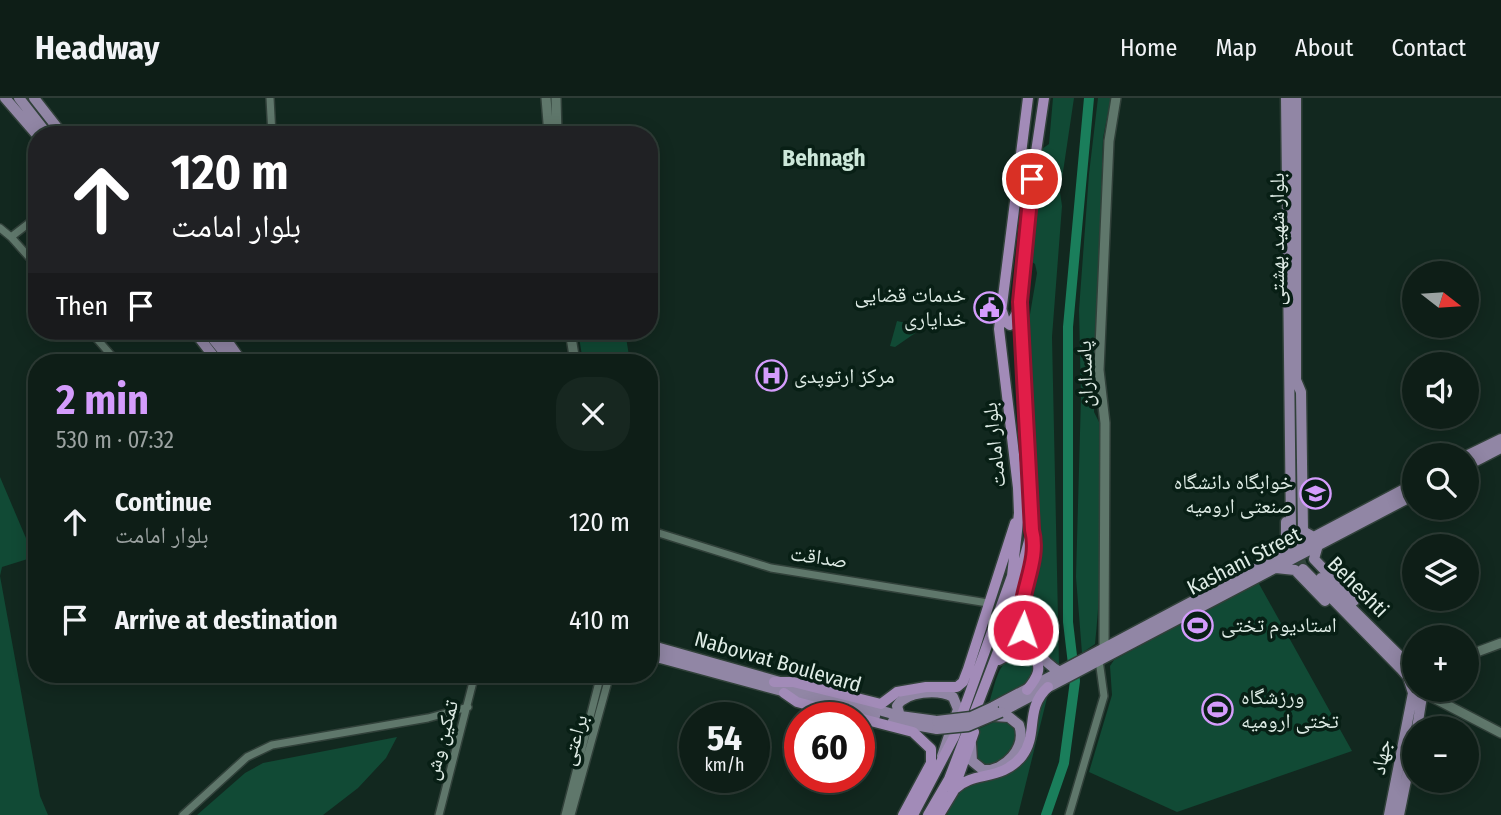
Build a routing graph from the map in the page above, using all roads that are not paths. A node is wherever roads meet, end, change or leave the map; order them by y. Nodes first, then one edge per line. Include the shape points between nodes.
1 (5, 98) edge
2 (19, 98) edge
3 (34, 98) edge
4 (270, 98) edge
5 (546, 98) edge
6 (556, 98) edge
7 (1028, 98) edge
8 (1044, 98) edge
9 (1116, 98) edge
10 (1286, 98) edge
11 (1296, 98) edge
12 (29, 126) edge
13 (41, 126) edge
14 (57, 126) edge
15 (272, 126) edge
16 (548, 126) edge
17 (557, 126) edge
18 (28, 224) edge
19 (0, 228) edge
20 (11, 237) junction
21 (28, 255) edge
22 (1020, 302) junction
23 (1001, 307) junction
24 (98, 340) edge
25 (201, 340) edge
26 (214, 340) edge
27 (110, 354) edge
28 (212, 354) edge
29 (226, 354) edge
30 (1292, 379) junction
31 (1501, 439) edge
32 (1501, 448) edge
33 (1479, 450) edge
34 (1479, 459) edge
35 (1402, 489) edge
36 (1402, 499) edge
37 (1019, 513) junction
38 (1032, 530) junction
39 (658, 533) edge
40 (1301, 534) junction
41 (1280, 554) junction
42 (1305, 566) junction
43 (1276, 568) junction
44 (988, 603) junction
45 (1501, 643) edge
46 (999, 646) junction
47 (658, 648) edge
48 (1479, 651) edge
49 (1393, 655) junction
50 (1098, 656) junction
51 (658, 658) edge
52 (999, 660) junction
53 (1402, 663) edge
54 (1061, 676) junction
55 (774, 682) junction
56 (473, 683) edge
57 (599, 683) edge
58 (608, 683) edge
59 (1048, 687) junction
60 (1027, 690) junction
61 (784, 693) junction
62 (797, 702) edge
63 (1411, 702) edge
64 (1444, 702) edge
65 (468, 707) junction
66 (996, 711) junction
67 (900, 716) junction
68 (875, 722) edge
69 (937, 725) junction
70 (1501, 733) edge
71 (971, 744) junction
72 (942, 764) junction
73 (953, 792) junction
74 (1403, 793) edge
75 (183, 815) edge
76 (439, 815) edge
77 (565, 815) edge
78 (571, 815) edge
79 (903, 815) edge
80 (913, 815) edge
81 (928, 815) edge
82 (939, 815) edge
83 (1069, 815) edge
84 (1389, 815) edge
85 (1399, 815) edge

1 - 12 main road
2 - 13 main road
3 - 14 main road
4 - 15 street
5 - 16 main road
6 - 17 main road
7 - 23 highway, بلوار امامت
8 - 22 highway, بلوار امامت
9 - 50 main road, پاسداران via 1109,141 1099,370 1105,423
10 - 30 main road, بلوار شهید بهشتی
11 - 30 main road, بلوار شهید بهشتی
18 - 20 street
19 - 20 street
20 - 21 street
22 - 23 highway via 1012,325 1005,321
22 - 38 highway, بلوار امامت
23 - 37 highway, بلوار امامت via 999,329 1015,442
24 - 27 street
25 - 28 main road
26 - 29 main road
30 - 40 main road
31 - 33 main road
32 - 34 main road
35 - 40 main road, Kashani Street
36 - 40 main road, Kashani Street
37 - 44 highway
37 - 72 highway, بلوار امامت via 1012,576
38 - 46 highway, بلوار امامت
38 - 54 main road via 1036,545 1021,620 1023,630
39 - 44 street, صداقت via 771,568
40 - 41 main road
40 - 41 main road, Kashani Street
40 - 42 main road
40 - 43 main road, Kashani Street
41 - 50 main road, Kashani Street
42 - 43 main road
42 - 49 main road, Beheshti
42 - 49 main road via 1390,639
42 - 49 main road via 1376,652
43 - 50 main road, Kashani Street
44 - 55 highway via 966,675 957,687 897,692 881,704 793,681
45 - 48 main road
46 - 52 highway
46 - 81 highway, بلوار امامت via 949,779
47 - 55 main road, Nabovvat Boulevard
49 - 53 main road, Beheshti
50 - 54 main road
50 - 83 street via 1104,696
51 - 61 main road, Nabovvat Boulevard
52 - 60 highway via 1017,650 1036,658 1038,674
52 - 71 highway
54 - 59 main road
54 - 60 main road
55 - 67 main road, Nabovvat Boulevard
56 - 65 street, تمکین وش
57 - 77 street, براعتی
58 - 78 street, براعتی
59 - 66 main road
59 - 73 highway via 1033,706 1028,744 1020,758 998,775 964,781
60 - 66 main road
61 - 62 highway
61 - 69 main road, Nabovvat Boulevard via 909,725
63 - 84 main road, جهاد
64 - 70 main road
65 - 75 street via 272,746 235,767
65 - 76 street, تمکین وش
66 - 69 main road, bridge
66 - 71 main road via 1013,718 1021,730 1013,757 996,769 983,770 972,761
67 - 69 main road, Nabovvat Boulevard
67 - 72 main road via 897,706 903,699 930,692 955,699 958,709
68 - 79 highway via 913,732 931,749 931,763
71 - 73 highway
72 - 80 highway, بلوار امامت
73 - 82 highway
74 - 85 main road, جهاد

